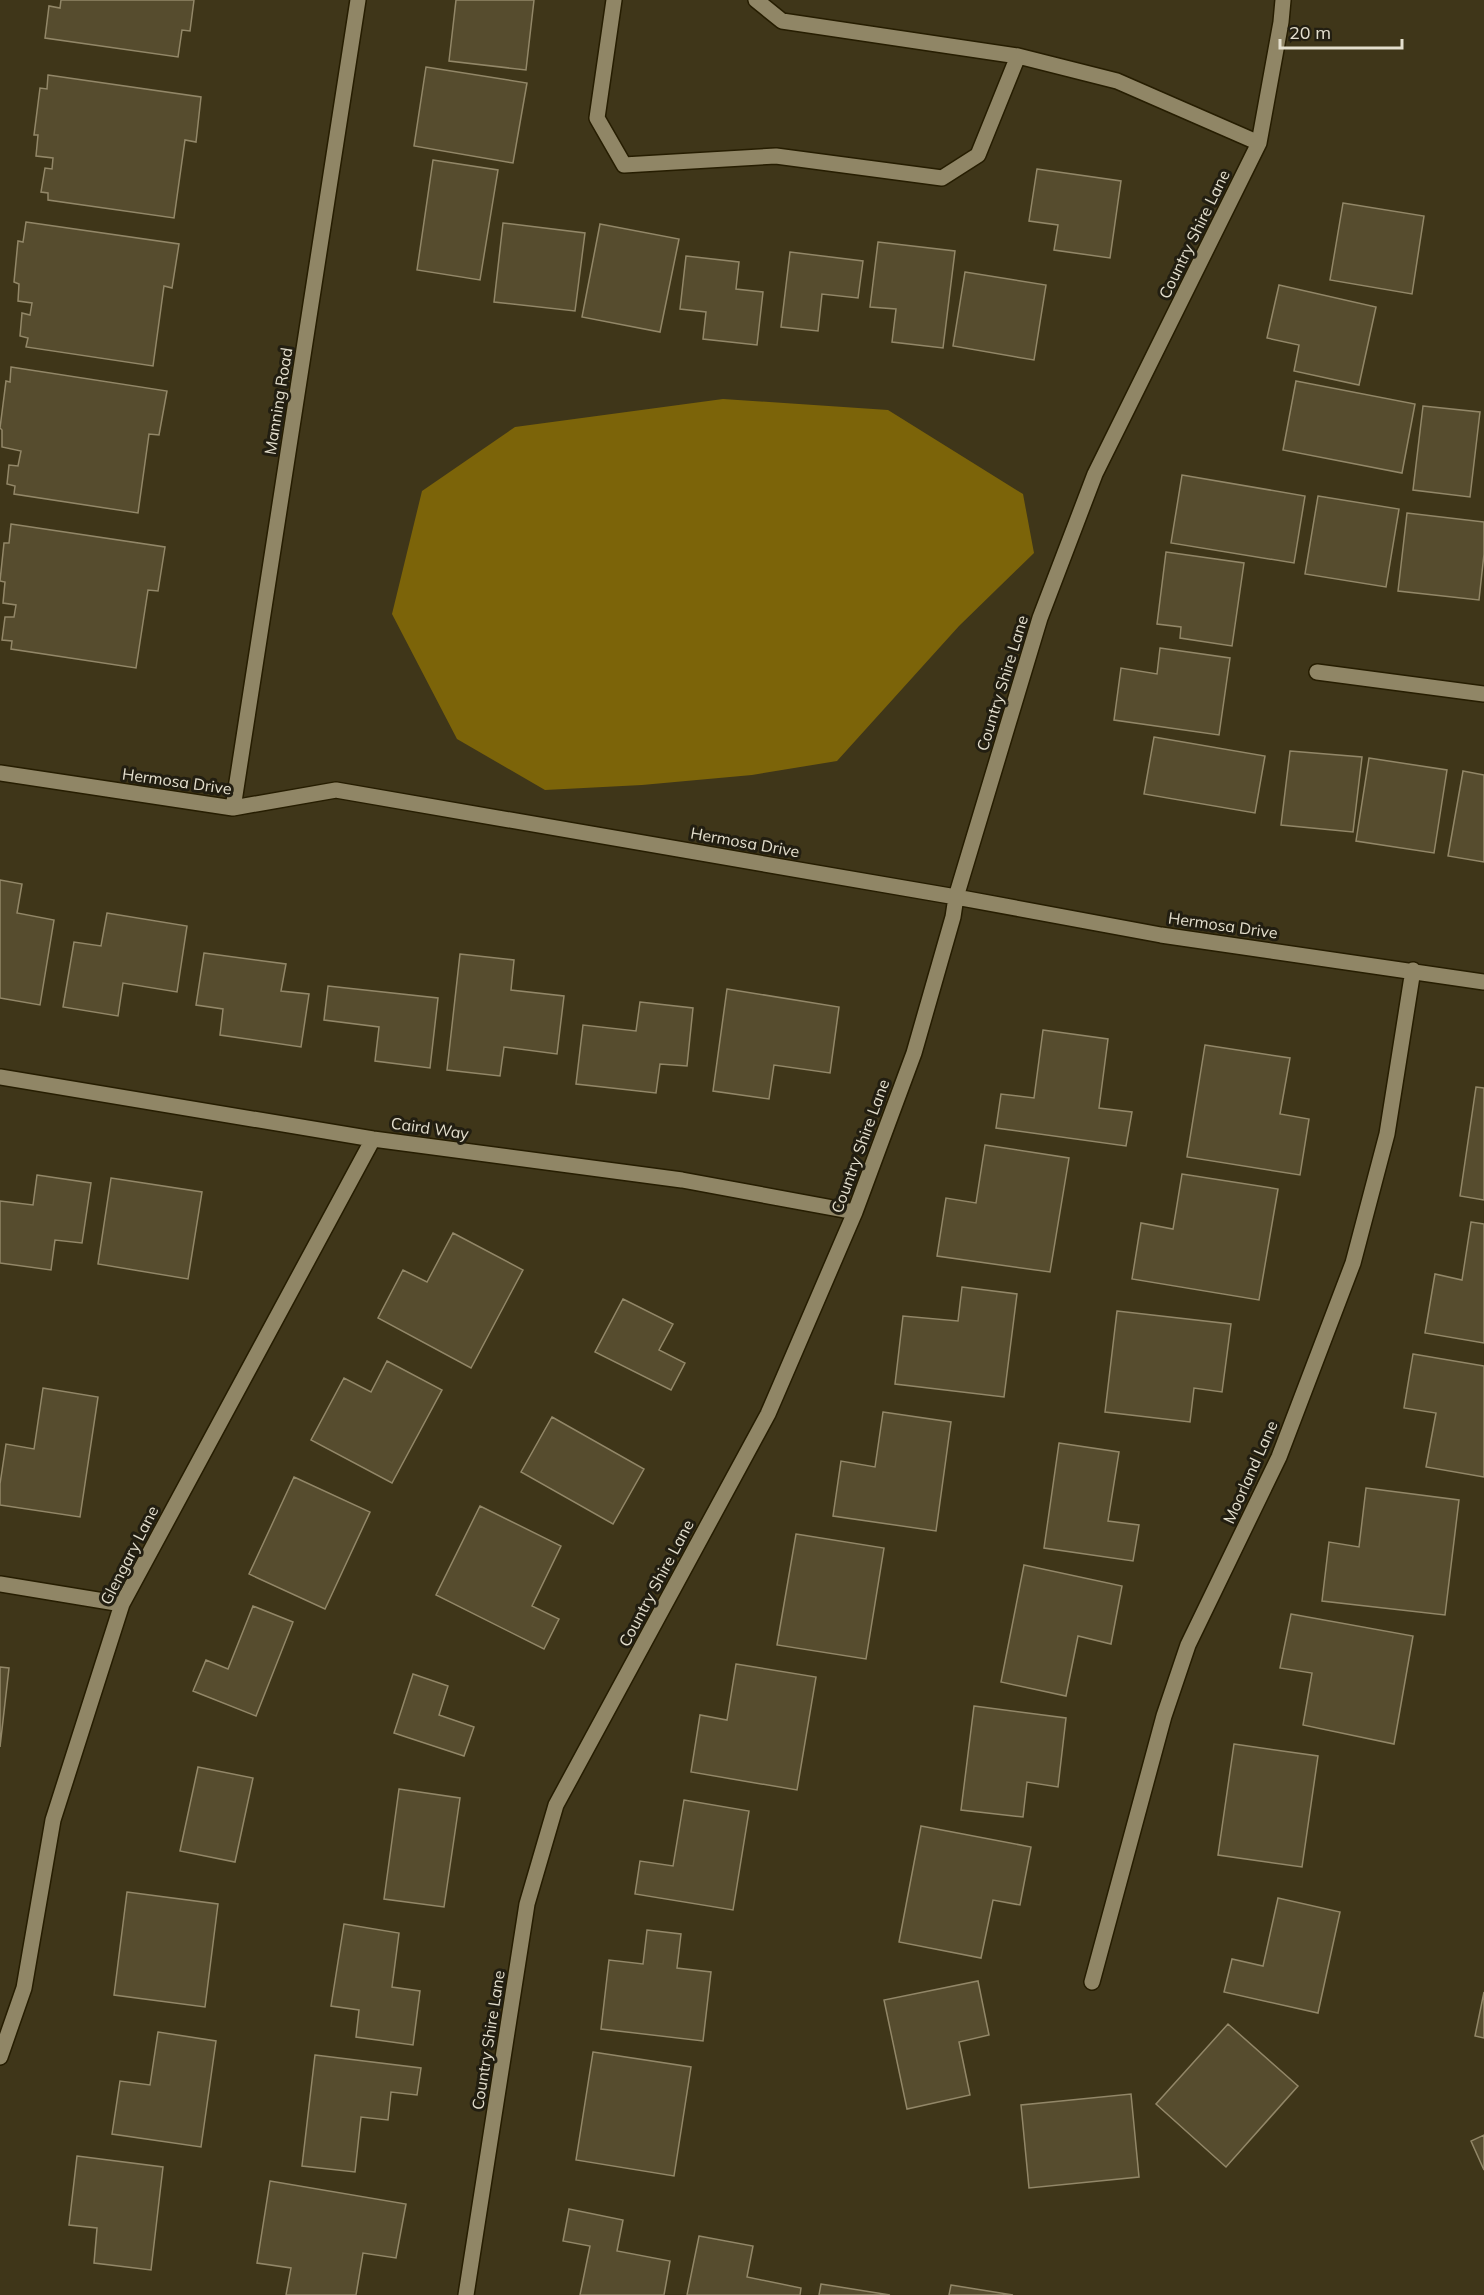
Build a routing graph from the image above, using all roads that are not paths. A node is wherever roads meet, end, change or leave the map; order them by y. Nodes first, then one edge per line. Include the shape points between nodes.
1 (358, 0) edge
2 (614, 0) edge
3 (756, 0) edge
4 (1283, 0) edge
5 (1018, 56) junction
6 (1259, 142) junction
7 (1317, 672) dead end
8 (1484, 694) edge
9 (0, 772) edge
10 (233, 808) junction
11 (956, 897) junction
12 (1413, 970) junction
13 (1484, 982) edge
14 (0, 1077) edge
15 (373, 1139) junction
16 (855, 1212) junction
17 (0, 1584) edge
18 (122, 1604) junction
19 (1092, 1982) dead end
20 (0, 2057) edge
21 (466, 2295) edge

1 - 10 street, Manning Road
2 - 5 street via 597,118 624,165 776,156 942,178 978,155
3 - 5 street via 782,21
4 - 6 street, Country Shire Lane
5 - 6 street via 1117,81
6 - 11 street, Country Shire Lane via 1095,474 1040,618
7 - 8 street
9 - 10 street, Hermosa Drive
10 - 11 street, Hermosa Drive via 336,790
11 - 12 street, Hermosa Drive via 1161,935
11 - 16 street, Country Shire Lane via 954,917 914,1053
12 - 13 street, Hermosa Drive
12 - 19 street, Moorland Lane via 1387,1134 1353,1263 1279,1457 1188,1645 1164,1716
14 - 15 street, Caird Way
15 - 16 street, Caird Way via 682,1180
15 - 18 street, Glengary Lane
16 - 21 street, Country Shire Lane via 768,1413 556,1805 527,1904
17 - 18 street
18 - 20 street, Glengary Lane via 53,1820 24,1988

